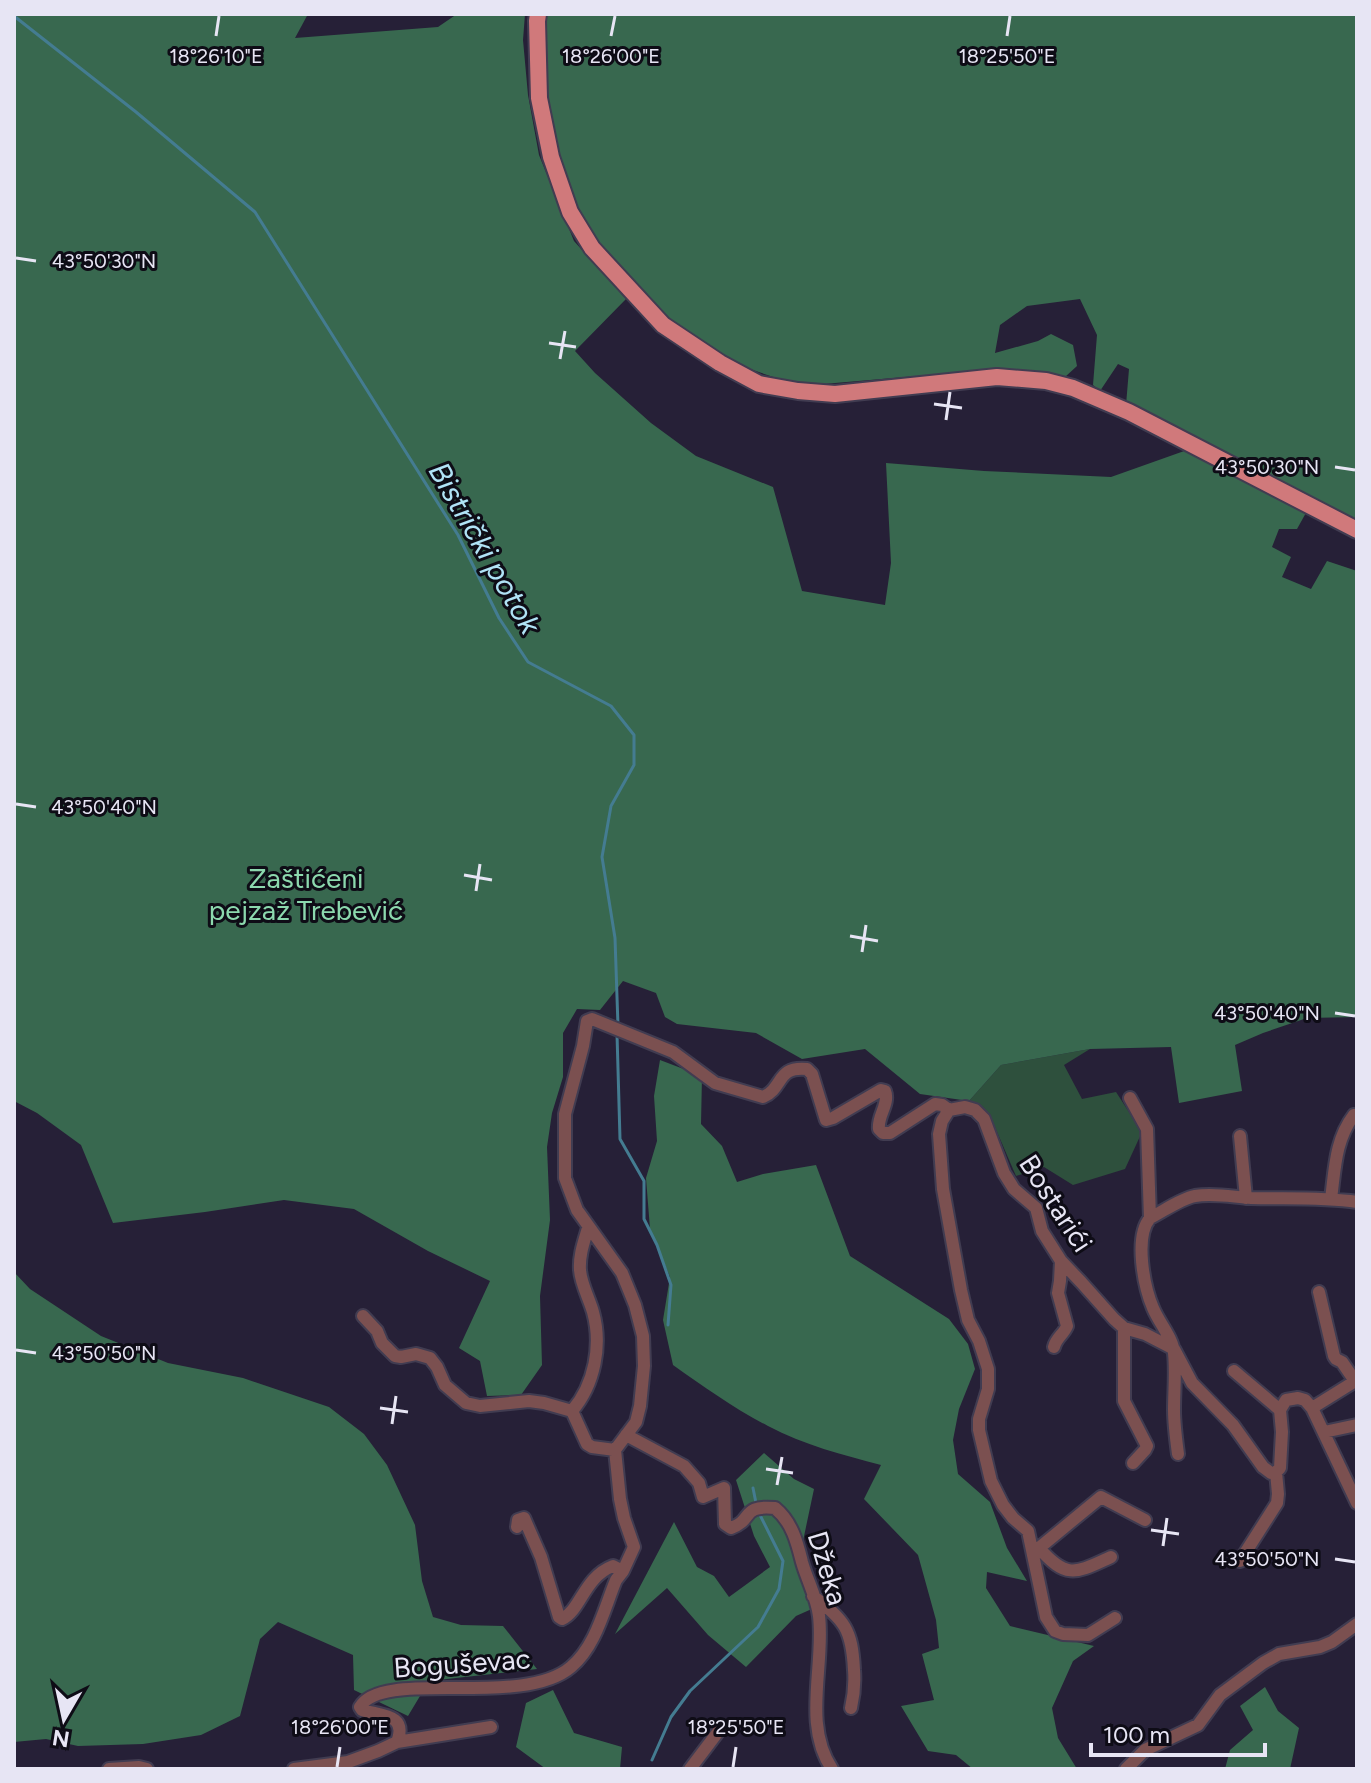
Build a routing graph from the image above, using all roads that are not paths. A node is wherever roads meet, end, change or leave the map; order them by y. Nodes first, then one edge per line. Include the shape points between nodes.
1 (538, 14) edge
2 (1357, 530) edge
3 (1130, 1098) dead end
4 (949, 1110) junction
5 (1354, 1115) dead end
6 (1240, 1136) dead end
7 (1246, 1198) junction
8 (1331, 1199) junction
9 (1357, 1202) edge
10 (1150, 1218) junction
11 (588, 1228) junction
12 (1061, 1261) junction
13 (1319, 1292) dead end
14 (363, 1316) dead end
15 (1124, 1328) junction
16 (1054, 1347) dead end
17 (1174, 1349) junction
18 (1234, 1371) dead end
19 (1356, 1381) edge
20 (1312, 1408) junction
21 (1280, 1410) junction
22 (572, 1411) junction
23 (1357, 1425) edge
24 (1324, 1432) junction
25 (626, 1435) junction
26 (615, 1450) junction
27 (1178, 1454) dead end
28 (1133, 1463) dead end
29 (1276, 1472) junction
30 (1357, 1503) edge
31 (1145, 1520) dead end
32 (517, 1527) dead end
33 (1036, 1550) junction
34 (1111, 1557) dead end
35 (1240, 1561) dead end
36 (623, 1571) junction
37 (813, 1596) junction
38 (1115, 1618) dead end
39 (1357, 1624) edge
40 (851, 1708) dead end
41 (491, 1727) dead end
42 (718, 1732) dead end
43 (397, 1742) junction
44 (109, 1769) edge
45 (147, 1769) edge
46 (297, 1769) edge
47 (690, 1769) edge
48 (832, 1769) edge
49 (1126, 1769) edge

1 - 2 main road via 539,98 570,212 592,248 663,325 720,363 759,384 835,394 997,377 1073,388
3 - 10 street via 1147,1129
4 - 11 street via 935,1104 883,1133 878,1121 887,1097 881,1090 828,1120 807,1069 787,1072 763,1097 715,1083 673,1052 592,1019 587,1021 565,1114 565,1178
4 - 12 street, Bostarići via 965,1107 984,1119 1004,1173 1036,1208 1042,1231
4 - 33 street via 939,1134 949,1232 968,1320 988,1369 980,1440 1003,1505 1028,1531
5 - 8 street via 1338,1145
6 - 7 street
7 - 8 street
7 - 10 street via 1193,1197
8 - 9 street
10 - 17 street via 1142,1232 1141,1256 1153,1309
11 - 22 street via 580,1272 597,1328 597,1346 585,1391
11 - 25 street via 622,1273 643,1336 640,1406
12 - 15 street, Bostarići
12 - 16 street via 1058,1293 1067,1326
13 - 19 street via 1334,1356
14 - 22 street via 395,1356 430,1358 445,1385 466,1403 529,1401
15 - 17 street, Bostarići
15 - 28 street via 1124,1401 1147,1446
17 - 27 street
17 - 29 street via 1192,1383 1233,1425 1263,1467
18 - 21 street
19 - 20 street
20 - 21 street via 1294,1397
20 - 24 street
21 - 29 street via 1282,1462
22 - 26 street via 587,1444
23 - 24 street
24 - 30 street
25 - 26 street
25 - 37 street, Džeka via 684,1466 703,1497 724,1488 727,1527 739,1526 757,1508 775,1508 794,1534
26 - 36 street, Boguševac via 620,1499 634,1547
29 - 35 street via 1277,1503
31 - 33 street via 1101,1497
32 - 36 street, Boguševac via 524,1518 562,1619 603,1571 613,1566
33 - 34 street via 1071,1571
33 - 38 street via 1046,1617 1055,1631 1088,1635
36 - 43 street, Boguševac via 588,1648 571,1668 550,1680 498,1689 412,1688 365,1699 362,1710 399,1724
37 - 40 street via 836,1614 849,1634 855,1679
37 - 48 street, Džeka via 820,1634 817,1727
39 - 49 street via 1320,1647 1279,1654 1263,1663 1220,1695 1198,1725 1145,1750
41 - 43 street
42 - 47 street
43 - 46 street via 348,1762
44 - 45 street

